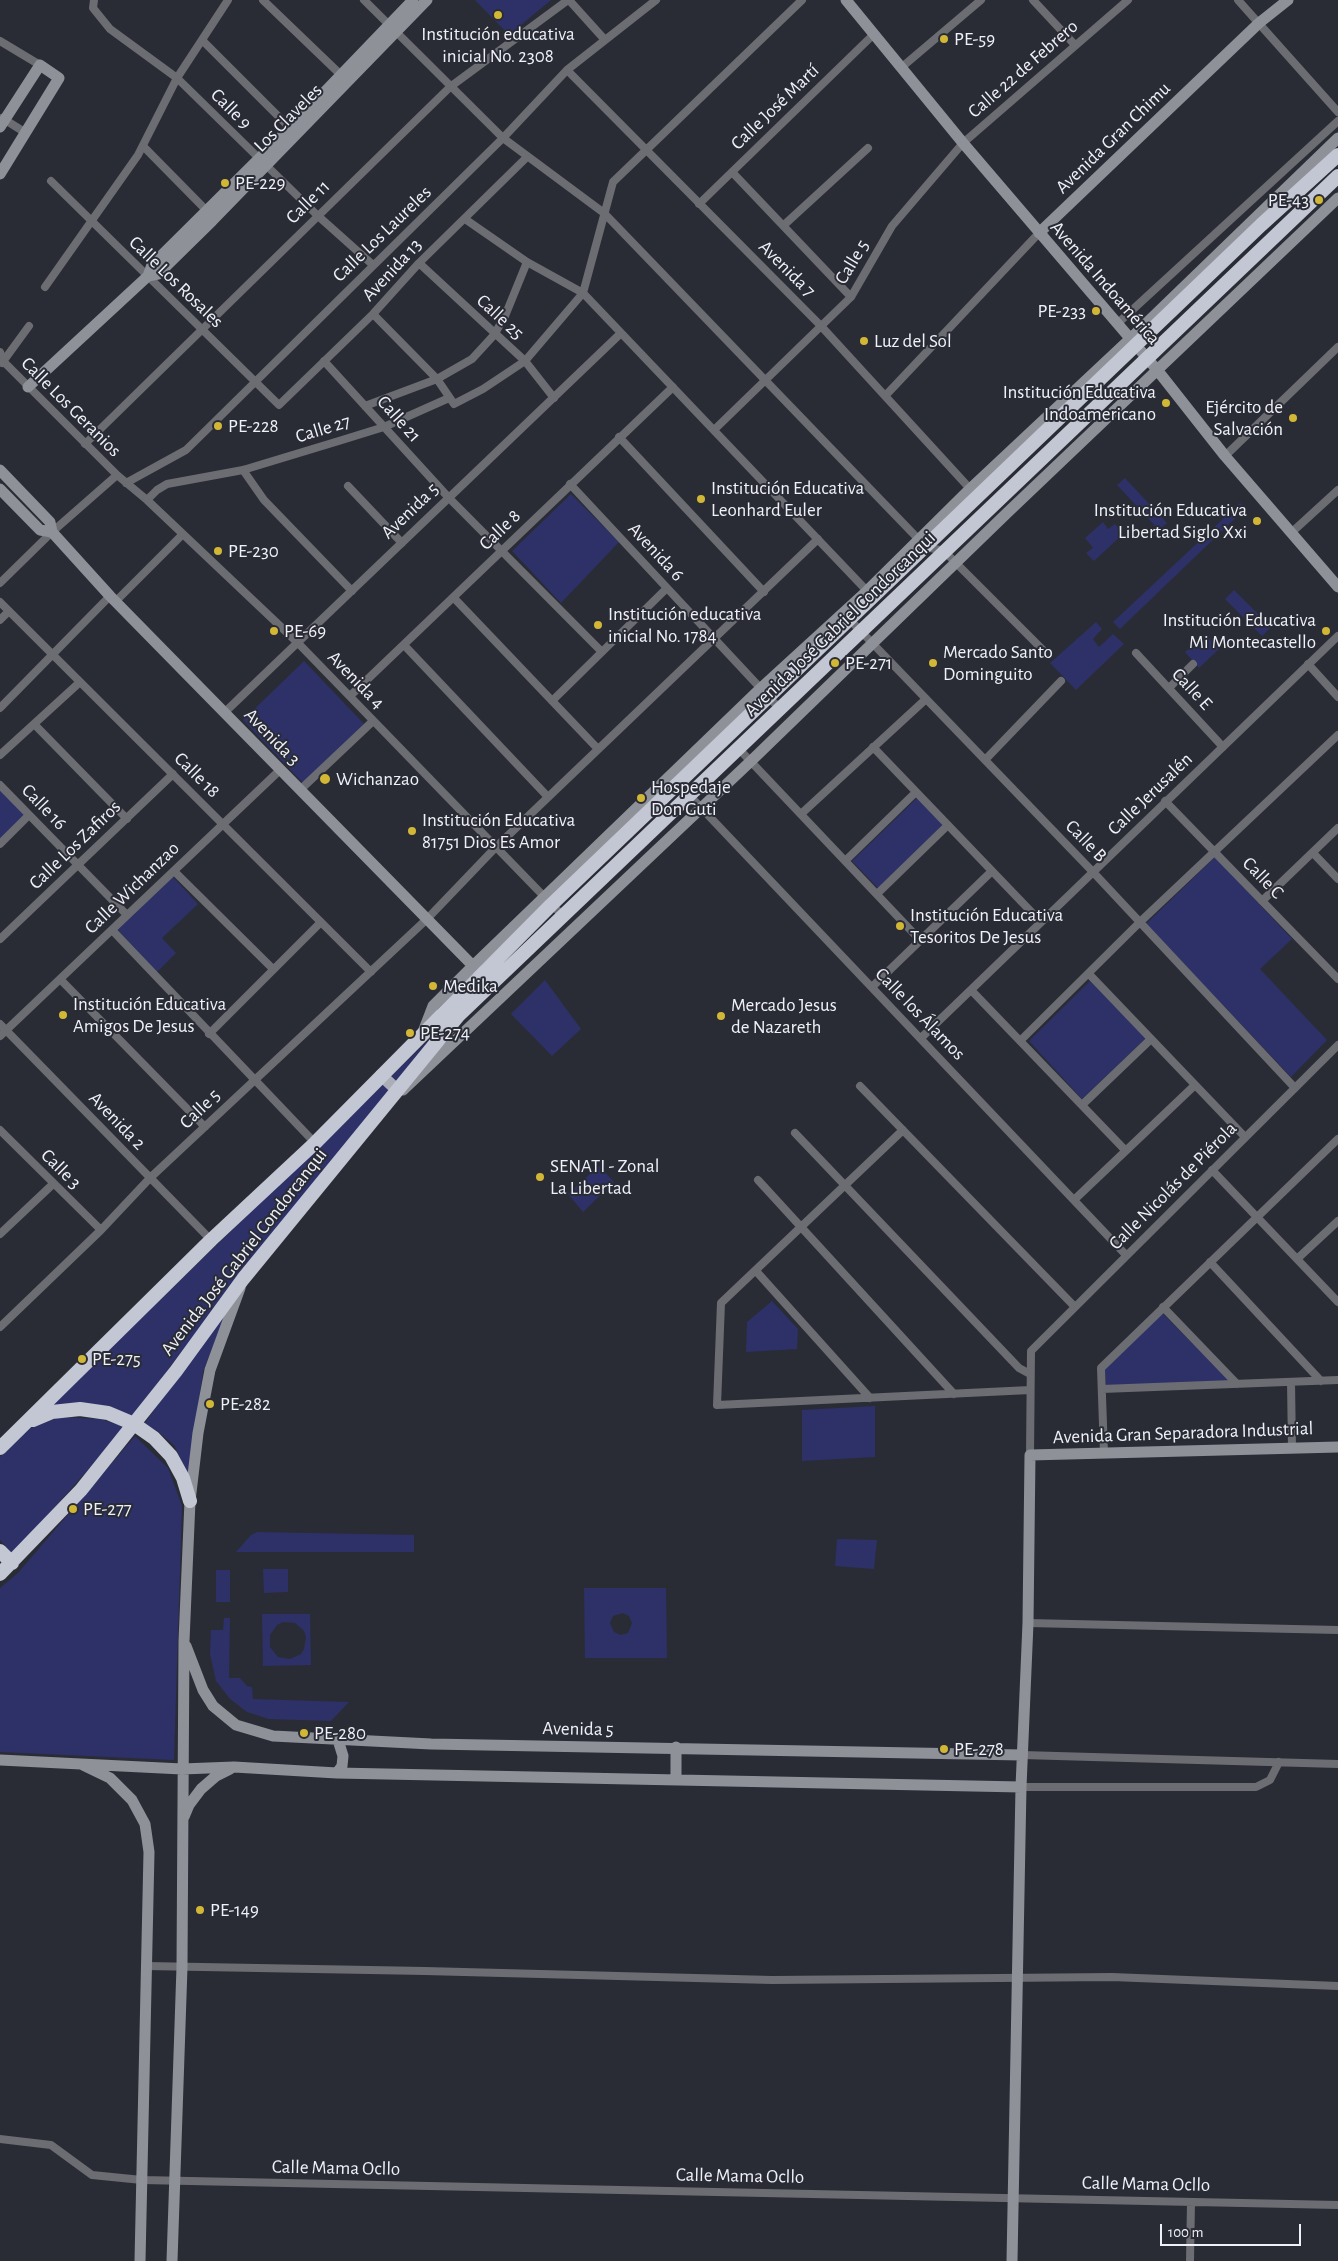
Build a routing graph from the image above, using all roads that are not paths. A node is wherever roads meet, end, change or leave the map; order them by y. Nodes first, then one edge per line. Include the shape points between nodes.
1 (94, 0) edge
2 (228, 0) edge
3 (263, 0) edge
4 (364, 0) edge
5 (413, 0) edge
6 (427, 0) edge
7 (568, 0) edge
8 (656, 0) edge
9 (802, 0) edge
10 (846, 0) edge
11 (981, 0) edge
12 (1033, 0) edge
13 (1128, 0) edge
14 (1238, 0) edge
15 (1288, 0) edge
16 (1259, 23) junction
17 (392, 28) junction
18 (874, 34) junction
19 (202, 40) junction
20 (605, 40) junction
21 (0, 41) edge
22 (1075, 45) junction
23 (40, 65) junction
24 (902, 67) junction
25 (567, 70) junction
26 (341, 75) junction
27 (177, 78) junction
28 (450, 86) junction
29 (1338, 112) edge
30 (1, 121) edge
31 (1338, 121) edge
32 (290, 128) junction
33 (26, 133) junction
34 (503, 138) junction
35 (1338, 138) edge
36 (963, 143) junction
37 (143, 146) junction
38 (868, 148) dead end
39 (646, 149) junction
40 (1338, 155) edge
41 (527, 157) junction
42 (262, 162) junction
43 (732, 172) junction
44 (0, 174) edge
45 (1338, 176) edge
46 (52, 181) dead end
47 (1338, 198) edge
48 (699, 204) junction
49 (207, 211) junction
50 (604, 213) junction
51 (317, 216) junction
52 (465, 218) junction
53 (92, 222) junction
54 (784, 225) junction
55 (1039, 233) junction
56 (527, 262) junction
57 (419, 263) junction
58 (373, 265) junction
59 (148, 276) junction
60 (45, 287) dead end
61 (583, 294) junction
62 (851, 297) junction
63 (373, 314) junction
64 (1117, 324) junction
65 (29, 326) dead end
66 (821, 326) junction
67 (203, 330) junction
68 (620, 334) junction
69 (494, 335) junction
70 (1133, 343) junction
71 (1338, 348) edge
72 (0, 352) edge
73 (1146, 358) junction
74 (324, 361) junction
75 (525, 362) junction
76 (1, 363) edge
77 (1158, 371) junction
78 (437, 379) junction
79 (764, 380) junction
80 (255, 382) junction
81 (28, 387) junction
82 (673, 387) junction
83 (886, 395) junction
84 (449, 398) junction
85 (554, 398) junction
86 (279, 405) joint
87 (365, 406) junction
88 (384, 427) junction
89 (714, 430) junction
90 (619, 437) junction
91 (85, 444) junction
92 (1225, 456) junction
93 (0, 470) edge
94 (243, 470) junction
95 (117, 475) junction
96 (126, 483) junction
97 (570, 484) junction
98 (348, 486) dead end
99 (0, 489) edge
100 (1338, 490) edge
101 (974, 493) junction
102 (449, 498) junction
103 (147, 500) junction
104 (52, 532) junction
105 (1291, 533) junction
106 (183, 534) junction
107 (818, 539) junction
108 (923, 543) junction
109 (402, 544) junction
110 (502, 550) junction
111 (944, 551) junction
112 (956, 563) junction
113 (0, 583) edge
114 (1338, 587) edge
115 (667, 588) junction
116 (352, 591) junction
117 (764, 592) junction
118 (870, 594) junction
119 (454, 598) junction
120 (112, 599) junction
121 (0, 602) edge
122 (9, 611) junction
123 (0, 620) edge
124 (855, 625) junction
125 (1338, 636) edge
126 (714, 638) junction
127 (298, 642) junction
128 (872, 643) junction
129 (404, 645) junction
130 (1044, 651) dead end
131 (602, 652) junction
132 (1136, 653) dead end
133 (52, 654) junction
134 (1194, 664) dead end
135 (1308, 664) junction
136 (1061, 680) dead end
137 (80, 682) junction
138 (1168, 688) junction
139 (766, 692) junction
140 (350, 696) junction
141 (1338, 697) edge
142 (926, 699) junction
143 (552, 701) junction
144 (0, 708) edge
145 (779, 708) junction
146 (224, 713) junction
147 (373, 721) junction
148 (35, 725) junction
149 (1338, 735) edge
150 (873, 747) junction
151 (1223, 747) junction
152 (738, 748) junction
153 (598, 749) junction
154 (0, 755) edge
155 (985, 760) junction
156 (751, 761) junction
157 (280, 770) junction
158 (173, 774) junction
159 (0, 785) edge
160 (300, 790) junction
161 (916, 792) junction
162 (689, 795) junction
163 (548, 798) junction
164 (1165, 800) junction
165 (701, 808) junction
166 (801, 814) junction
167 (29, 815) junction
168 (127, 819) junction
169 (223, 824) junction
170 (948, 825) junction
171 (1338, 828) edge
172 (0, 844) edge
173 (496, 847) junction
174 (1215, 852) junction
175 (1312, 852) junction
176 (845, 861) junction
177 (79, 866) junction
178 (174, 871) junction
179 (992, 871) junction
180 (1093, 872) junction
181 (1338, 879) edge
182 (877, 894) junction
183 (1262, 900) junction
184 (548, 901) junction
185 (127, 915) junction
186 (563, 916) junction
187 (427, 919) junction
188 (320, 922) junction
189 (1041, 922) junction
190 (1140, 922) junction
191 (112, 930) junction
192 (0, 939) edge
193 (920, 940) junction
194 (273, 969) junction
195 (477, 970) junction
196 (371, 972) junction
197 (1089, 974) junction
198 (60, 979) junction
199 (1338, 979) edge
200 (491, 985) junction
201 (872, 987) junction
202 (971, 990) junction
203 (0, 1024) edge
204 (3, 1033) edge
205 (209, 1034) junction
206 (921, 1038) junction
207 (1151, 1039) junction
208 (1020, 1041) junction
209 (1338, 1045) edge
210 (381, 1075) junction
211 (253, 1080) junction
212 (1195, 1085) junction
213 (860, 1086) dead end
214 (1295, 1088) junction
215 (397, 1090) junction
216 (1082, 1105) junction
217 (379, 1110) junction
218 (204, 1127) junction
219 (0, 1130) edge
220 (903, 1130) junction
221 (795, 1133) dead end
222 (1245, 1137) junction
223 (1338, 1139) edge
224 (315, 1143) junction
225 (1125, 1150) junction
226 (1212, 1170) junction
227 (150, 1178) junction
228 (758, 1180) dead end
229 (53, 1184) junction
230 (845, 1187) junction
231 (1074, 1200) junction
232 (1256, 1216) junction
233 (1338, 1221) edge
234 (802, 1228) junction
235 (101, 1230) junction
236 (0, 1234) edge
237 (211, 1240) junction
238 (1126, 1255) junction
239 (1297, 1259) junction
240 (1210, 1262) junction
241 (756, 1271) junction
242 (243, 1279) junction
243 (1338, 1302) edge
244 (1075, 1307) junction
245 (1163, 1307) junction
246 (0, 1326) edge
247 (1030, 1374) junction
248 (1338, 1380) edge
249 (1321, 1381) junction
250 (1292, 1382) junction
251 (1237, 1384) junction
252 (1102, 1389) junction
253 (1030, 1390) junction
254 (954, 1394) junction
255 (870, 1398) junction
256 (26, 1422) junction
257 (134, 1424) junction
258 (1338, 1446) edge
259 (0, 1448) edge
260 (1292, 1448) junction
261 (1104, 1453) junction
262 (1030, 1455) junction
263 (190, 1501) junction
264 (0, 1551) edge
265 (12, 1563) junction
266 (0, 1574) edge
267 (1028, 1622) junction
268 (1338, 1630) edge
269 (184, 1641) junction
270 (338, 1740) junction
271 (676, 1747) junction
272 (1022, 1755) junction
273 (0, 1760) edge
274 (79, 1762) junction
275 (1279, 1762) junction
276 (1338, 1764) edge
277 (234, 1767) junction
278 (182, 1768) junction
279 (337, 1773) junction
280 (676, 1778) junction
281 (1021, 1787) junction
282 (182, 1823) junction
283 (146, 1966) junction
284 (182, 1967) junction
285 (1016, 1979) junction
286 (1338, 1986) edge
287 (0, 2139) edge
288 (142, 2180) junction
289 (174, 2182) junction
290 (1014, 2197) junction
291 (1191, 2202) junction
292 (1338, 2205) edge
293 (140, 2261) edge
294 (172, 2261) edge
295 (1012, 2261) edge
296 (1190, 2261) edge

1 - 27 street, Calle 9 via 93,8 110,29
2 - 19 street
3 - 26 street
4 - 17 street
5 - 17 street, Los Claveles
6 - 17 street, Los Claveles
7 - 20 street
7 - 28 street, Calle 11
8 - 20 street, Calle Los Laureles
9 - 39 street
10 - 18 street, Avenida Indoamérica
11 - 24 street
12 - 22 street
13 - 22 street, Calle 22 de Febrero
14 - 16 street
15 - 16 street, Avenida Gran Chimu
16 - 29 street
16 - 55 street, Avenida Gran Chimu
17 - 26 street, Los Claveles
17 - 28 street
17 - 42 street, Los Claveles
18 - 24 street, Avenida Indoamérica
18 - 43 street, Calle José Martí
19 - 27 street
19 - 32 street
20 - 25 street, Calle Los Laureles
21 - 23 street
22 - 36 street, Calle 22 de Febrero
23 - 30 street
23 - 33 street via 59,78
24 - 36 street, Avenida Indoamérica
25 - 34 street, Calle Los Laureles
25 - 39 street, Avenida 7
26 - 32 street, Los Claveles
27 - 37 street
27 - 42 street, Calle 9
28 - 34 street
28 - 51 street, Calle 11
30 - 33 street
31 - 64 street
32 - 42 street, Los Claveles
33 - 44 street
34 - 41 street
34 - 58 street, Calle Los Laureles
35 - 70 street, Avenida José Gabriel Condorcanqui
36 - 55 street, Avenida Indoamérica
36 - 62 street, Calle 5 via 892,226
37 - 49 street
37 - 53 street
38 - 54 street
39 - 48 street, Avenida 7
39 - 50 street via 613,182
40 - 70 highway, Avenida José Gabriel Condorcanqui
41 - 50 street
41 - 52 street, Avenida 13
42 - 49 street, Los Claveles
42 - 51 street, Calle 9
42 - 59 street, Los Claveles via 158,274
43 - 48 street, Calle José Martí
43 - 54 street
45 - 73 highway, Avenida José Gabriel Condorcanqui
46 - 53 street, Calle Los Rosales
47 - 77 street, Avenida José Gabriel Condorcanqui
48 - 66 street, Avenida 7
49 - 59 street, Los Claveles via 152,265
50 - 61 street
50 - 79 street
51 - 58 street, Calle 9
51 - 67 street, Calle 11
52 - 56 street
52 - 57 street, Avenida 13
53 - 59 street, Calle Los Rosales
53 - 60 street
54 - 62 street
55 - 64 street, Avenida Indoamérica
55 - 83 street, Avenida Gran Chimu
56 - 61 street
56 - 69 street
57 - 63 street, Avenida 13
57 - 69 street, Calle 25
58 - 80 street, Calle Los Laureles
59 - 67 street, Calle Los Rosales
59 - 81 street, Los Claveles
61 - 68 street
61 - 75 street
62 - 66 street, Calle 5
63 - 74 street, Avenida 13
63 - 78 street
64 - 70 street, Avenida Indoamérica
65 - 76 street
66 - 79 street, Calle 5
66 - 83 street, Avenida 7
67 - 80 street, Calle Los Rosales
67 - 91 street, Calle 11
68 - 82 street
68 - 85 street, Avenida 5
69 - 75 street, Calle 25
69 - 78 street via 472,359
70 - 73 street, Avenida Indoamérica
70 - 101 highway, Avenida José Gabriel Condorcanqui
71 - 92 street
72 - 76 street, Calle Los Geranios
73 - 77 street, Avenida Indoamérica
73 - 111 highway, Avenida José Gabriel Condorcanqui
74 - 86 street, Avenida 13
74 - 87 street, Calle 21
75 - 84 street, Calle 27 via 454,404
75 - 85 street, Calle 25
76 - 81 street, Calle Los Geranios
77 - 92 street, Avenida Indoamérica
77 - 112 street, Avenida José Gabriel Condorcanqui
78 - 84 street
78 - 87 street
79 - 89 street, Calle 5
79 - 108 street
80 - 86 street, Calle Los Rosales
80 - 96 street, Calle Los Laureles via 186,450
81 - 91 street, Calle Los Geranios
82 - 89 street
82 - 90 street, Calle 8
83 - 101 street, Avenida 7
84 - 88 street, Calle 27
85 - 102 street, Avenida 5
87 - 88 street, Calle 21
88 - 94 street, Calle 27
88 - 102 street, Calle 21
89 - 107 street
90 - 97 street, Calle 8
90 - 117 street
91 - 95 street, Calle Los Geranios
92 - 105 street, Avenida Indoamérica
93 - 104 street, Avenida 3 via 50,522
94 - 103 street, Calle 27 via 167,484
94 - 116 street via 264,500
95 - 96 street, Avenida 4
95 - 104 street
96 - 103 street, Avenida 4
97 - 110 street, Calle 8
97 - 115 street, Avenida 6
98 - 109 street
99 - 104 street, Avenida 3 via 40,530
100 - 105 street
101 - 108 highway, Avenida José Gabriel Condorcanqui
102 - 109 street, Avenida 5
102 - 110 street, Calle 21
103 - 106 street, Avenida 4
104 - 113 street
104 - 120 street, Avenida 3
105 - 114 street, Avenida Indoamérica
106 - 120 street
106 - 127 street, Avenida 4
107 - 117 street, Calle 5
107 - 118 street
108 - 111 street
108 - 118 highway, Avenida José Gabriel Condorcanqui
109 - 116 street, Avenida 5
110 - 119 street, Calle 8
110 - 131 street, Calle 21
111 - 112 street
111 - 124 highway, Avenida José Gabriel Condorcanqui
112 - 128 street, Avenida José Gabriel Condorcanqui
112 - 130 street
115 - 126 street, Avenida 6
115 - 131 street
116 - 127 street, Avenida 5
117 - 126 street, Calle 5
118 - 124 highway, Avenida José Gabriel Condorcanqui
118 - 139 street, Avenida José Gabriel Condorcanqui
119 - 129 street, Calle 8
119 - 143 street
120 - 133 street
120 - 146 street, Avenida 3
121 - 122 street, Calle 18
122 - 123 street
122 - 133 street, Calle 18
124 - 128 street, Calle B
124 - 139 highway, Avenida José Gabriel Condorcanqui
124 - 145 highway, Avenida José Gabriel Condorcanqui
125 - 135 street, Calle Jerusalén
126 - 139 street, Avenida 6
126 - 153 street, Calle 5
127 - 140 street, Avenida 4
127 - 146 street, Avenida 5
128 - 142 street, Calle B
128 - 156 street, Avenida José Gabriel Condorcanqui
129 - 140 street, Calle 8
129 - 163 street
131 - 143 street
132 - 138 street, Calle E
133 - 137 street, Calle 18
133 - 144 street
134 - 138 street
135 - 141 street
135 - 151 street, Calle Jerusalén
136 - 155 street
137 - 148 street
137 - 158 street, Calle 18
138 - 151 street, Calle E
139 - 145 street, Avenida 6
139 - 184 highway, Avenida José Gabriel Condorcanqui
140 - 147 street, Avenida 4
142 - 150 street
142 - 155 street, Calle B
143 - 153 street
145 - 152 highway, Avenida José Gabriel Condorcanqui
146 - 157 street, Avenida 3
147 - 160 street
147 - 173 street, Avenida 4
148 - 154 street
148 - 168 street
149 - 174 street
150 - 161 street
150 - 166 street
151 - 164 street, Calle Jerusalén
152 - 156 street
152 - 162 highway, Avenida José Gabriel Condorcanqui
153 - 163 street, Calle 5
155 - 180 street, Calle B
156 - 165 street, Avenida José Gabriel Condorcanqui
156 - 166 street
157 - 160 street, Avenida 3
157 - 169 street, Calle Wichanzao
158 - 168 street, Calle Los Zafiros
158 - 169 street, Calle 18
159 - 167 street, Calle 16
160 - 187 street, Avenida 3
161 - 170 street
161 - 176 street
162 - 165 street, Calle los Álamos
162 - 186 highway, Avenida José Gabriel Condorcanqui
163 - 173 street, Calle 5
164 - 174 street, Calle C
164 - 180 street, Calle Jerusalén
165 - 201 street, Calle los Álamos
165 - 217 street, Avenida José Gabriel Condorcanqui via 461,1037
166 - 176 street
167 - 172 street
167 - 177 street, Calle 16
168 - 177 street, Calle Los Zafiros
169 - 178 street, Calle Wichanzao
169 - 188 street, Calle 18
170 - 179 street
170 - 182 street
171 - 175 street
173 - 184 street, Avenida 4
173 - 187 street, Calle 5
174 - 183 street, Calle C
174 - 190 street
175 - 181 street
175 - 183 street
176 - 182 street
177 - 185 street, Calle 16
177 - 192 street, Calle Los Zafiros
178 - 185 street, Calle Wichanzao
178 - 194 street
179 - 189 street
179 - 193 street
180 - 189 street, Calle Jerusalén
180 - 190 street, Calle B
182 - 193 street
183 - 199 street, Calle C
184 - 186 street, Avenida 4
184 - 195 highway, Avenida José Gabriel Condorcanqui
185 - 191 street, Calle Wichanzao
186 - 200 highway, Avenida José Gabriel Condorcanqui
187 - 195 street, Avenida 3
187 - 196 street, Calle 5
188 - 194 street
188 - 196 street, Calle 18
189 - 202 street, Calle Jerusalén
190 - 197 street
190 - 214 street, Calle B
191 - 198 street, Calle Wichanzao
191 - 205 street
193 - 201 street
194 - 205 street
195 - 200 street, Avenida 3
195 - 210 highway, Avenida José Gabriel Condorcanqui
196 - 211 street, Calle 5
197 - 207 street
197 - 208 street
198 - 204 street, Calle Wichanzao
198 - 218 street
200 - 215 highway, Avenida José Gabriel Condorcanqui via 458,1016
201 - 206 street, Calle los Álamos
202 - 206 street, Calle Jerusalén
202 - 208 street
203 - 204 street, Avenida 2
204 - 227 street, Avenida 2
205 - 211 street
206 - 231 street, Calle los Álamos
207 - 212 street
207 - 216 street
208 - 216 street
209 - 214 street, Calle Nicolás de Piérola
210 - 215 main road
210 - 224 highway, Avenida José Gabriel Condorcanqui
211 - 218 street, Calle 5
211 - 224 street
212 - 222 street
212 - 225 street
213 - 220 street
214 - 222 street, Calle Nicolás de Piérola
215 - 217 highway, Avenida José Gabriel Condorcanqui
216 - 225 street
217 - 242 highway, Avenida José Gabriel Condorcanqui
218 - 227 street, Calle 5
219 - 229 street, Calle 3
220 - 230 street
220 - 244 street
221 - 230 street
222 - 226 street, Calle Nicolás de Piérola
223 - 232 street
224 - 237 highway, Avenida José Gabriel Condorcanqui
225 - 231 street
226 - 232 street
226 - 238 street, Calle Nicolás de Piérola
227 - 235 street, Calle 5
227 - 237 street, Avenida 2
228 - 234 street
229 - 235 street, Calle 3
229 - 236 street
230 - 234 street
230 - 247 street via 1019,1368
231 - 238 street, Calle los Álamos
232 - 239 street
232 - 240 street
233 - 239 street
234 - 241 street
234 - 254 street
235 - 246 street, Calle 5
237 - 256 highway, Avenida José Gabriel Condorcanqui
238 - 244 street, Calle Nicolás de Piérola
239 - 243 street
240 - 245 street
240 - 249 street
241 - 255 street
241 - 255 street via 721,1303 717,1405
242 - 257 highway, Avenida José Gabriel Condorcanqui
242 - 263 street via 210,1370
244 - 247 street, Calle Nicolás de Piérola via 1031,1350
245 - 251 street
245 - 252 street via 1101,1368
247 - 253 street
248 - 249 street
249 - 250 street
250 - 251 street
250 - 260 street
251 - 252 street
252 - 261 street
253 - 254 street
253 - 262 street
254 - 255 street
256 - 257 highway via 52,1412 80,1409 108,1413
256 - 259 highway, Avenida José Gabriel Condorcanqui
257 - 263 highway via 171,1456
257 - 265 highway, Avenida José Gabriel Condorcanqui via 81,1490
258 - 260 street, Avenida Gran Separadora Industrial
260 - 261 street, Avenida Gran Separadora Industrial
261 - 262 street, Avenida Gran Separadora Industrial
262 - 267 street
263 - 269 street
264 - 265 highway
265 - 266 highway, Avenida José Gabriel Condorcanqui
267 - 268 street
267 - 272 street
269 - 270 street, Avenida 5 via 203,1690 213,1706 236,1725 272,1736
269 - 278 street
270 - 271 street, Avenida 5
270 - 279 street via 343,1756
271 - 272 street, Avenida 5
271 - 280 street
272 - 275 street
272 - 281 street
273 - 274 street
274 - 278 street
274 - 283 street via 110,1778 132,1800 146,1824 149,1852
275 - 276 street
275 - 281 street via 1270,1780 1256,1788
277 - 278 street
277 - 279 street
277 - 282 street via 201,1788
278 - 282 street
279 - 280 street
280 - 281 street
281 - 285 street
282 - 284 street
283 - 284 street
283 - 288 street
284 - 285 street via 772,1980
284 - 289 street
285 - 286 street via 1112,1976
285 - 290 street
287 - 288 street, Calle Mama Ocllo via 51,2145 92,2175
288 - 289 street, Calle Mama Ocllo
288 - 293 street
289 - 290 street, Calle Mama Ocllo
289 - 294 street
290 - 291 street, Calle Mama Ocllo
290 - 295 street
291 - 292 street, Calle Mama Ocllo
291 - 296 street

